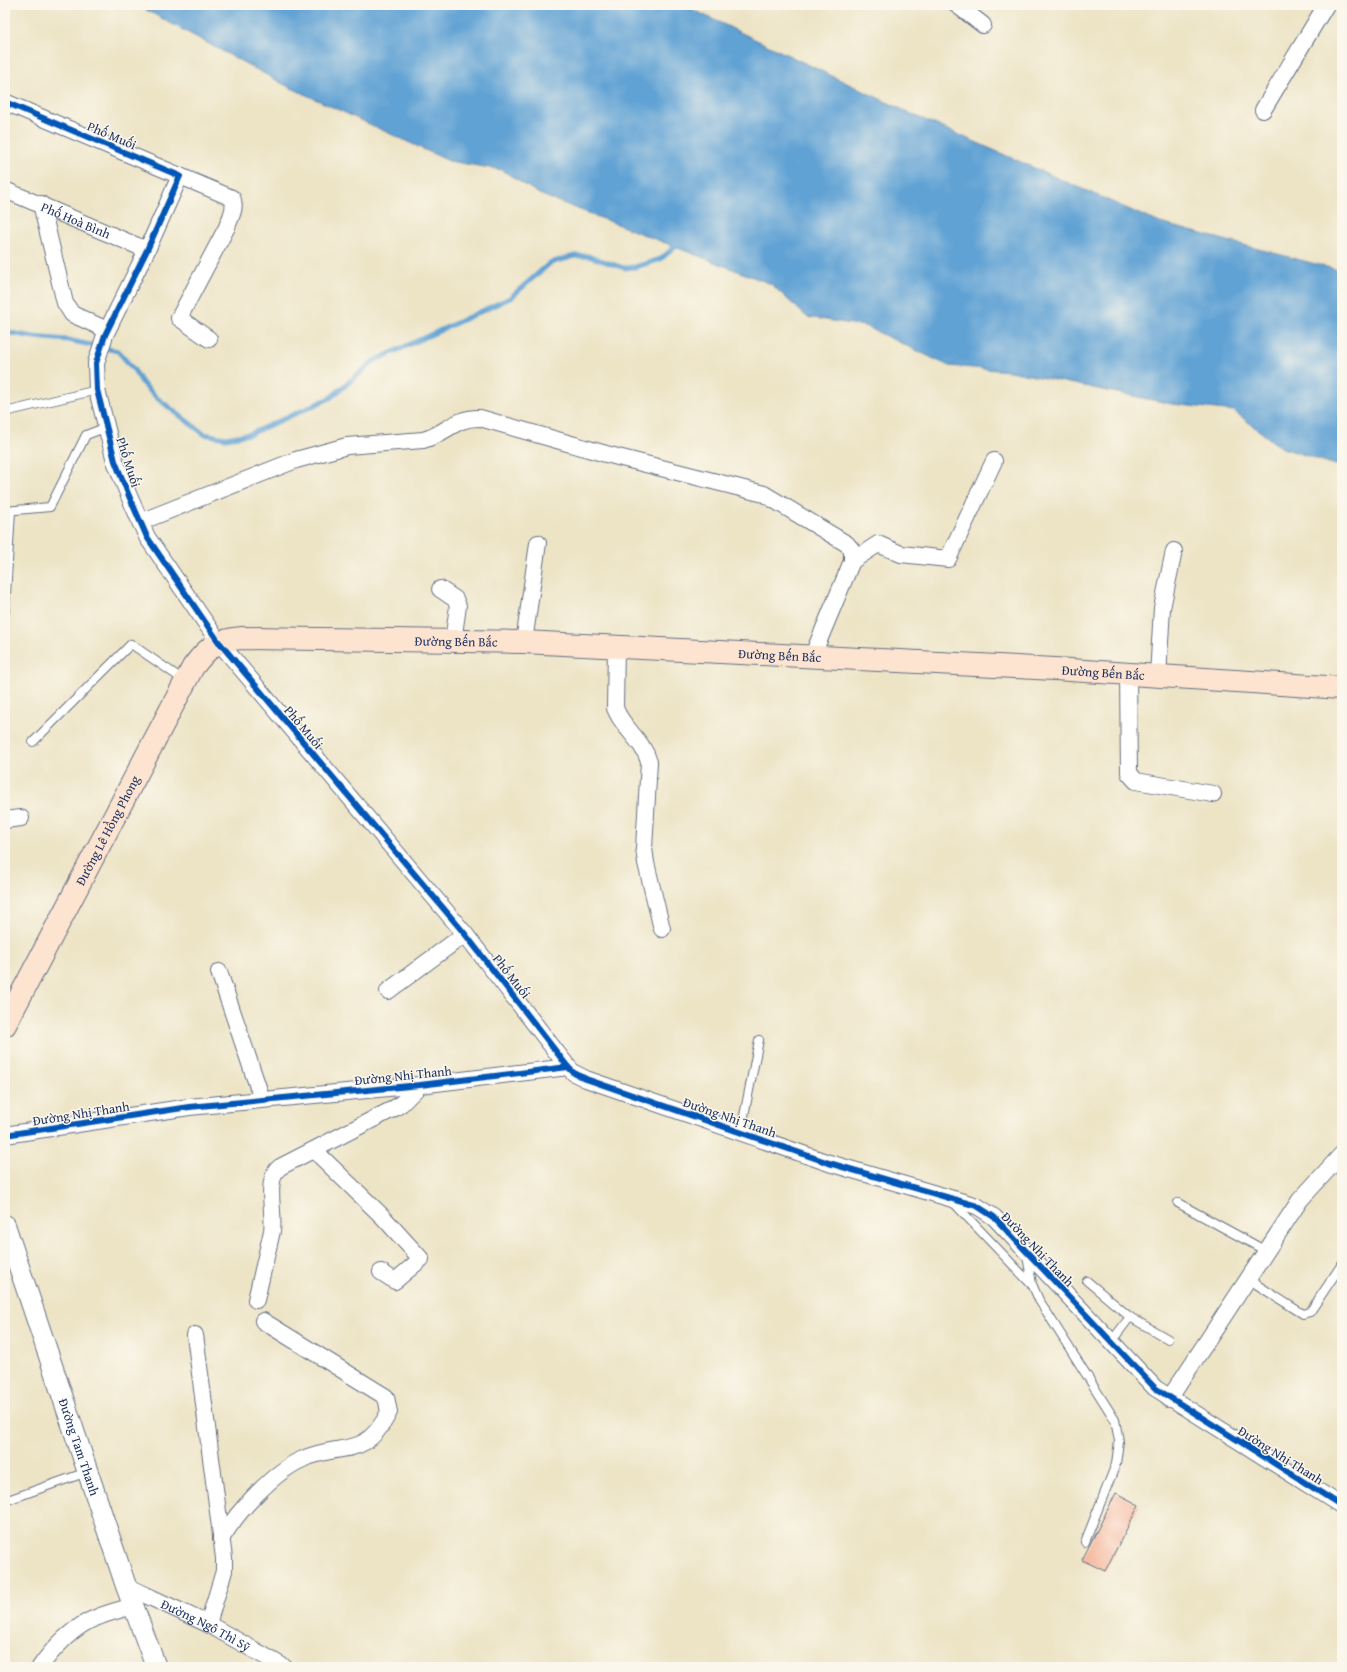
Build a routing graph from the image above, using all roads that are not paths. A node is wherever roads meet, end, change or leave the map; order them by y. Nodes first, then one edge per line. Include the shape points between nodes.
1 (957, 5) edge
2 (1326, 5) edge
3 (983, 25) dead end
4 (5, 102) edge
5 (1263, 110) dead end
6 (180, 176) junction
7 (5, 190) edge
8 (40, 204) junction
9 (147, 250) junction
10 (106, 333) junction
11 (209, 339) dead end
12 (97, 390) junction
13 (5, 412) edge
14 (107, 427) junction
15 (994, 461) dead end
16 (8, 511) edge
17 (140, 522) junction
18 (538, 543) dead end
19 (1174, 551) dead end
20 (852, 561) junction
21 (440, 589) dead end
22 (5, 611) edge
23 (453, 641) junction
24 (218, 642) junction
25 (524, 642) junction
26 (616, 647) junction
27 (812, 657) junction
28 (1128, 674) junction
29 (1158, 676) junction
30 (186, 682) junction
31 (1341, 686) edge
32 (33, 742) dead end
33 (1213, 794) dead end
34 (21, 818) dead end
35 (5, 820) edge
36 (662, 929) dead end
37 (465, 934) junction
38 (219, 972) dead end
39 (388, 991) dead end
40 (5, 1025) edge
41 (759, 1040) dead end
42 (568, 1067) junction
43 (420, 1085) junction
44 (262, 1099) junction
45 (741, 1132) junction
46 (5, 1135) edge
47 (314, 1150) junction
48 (1342, 1154) edge
49 (948, 1197) junction
50 (1178, 1203) dead end
51 (5, 1225) edge
52 (1027, 1251) junction
53 (1266, 1251) junction
54 (1342, 1264) edge
55 (381, 1272) dead end
56 (1248, 1279) junction
57 (1087, 1281) dead end
58 (1032, 1284) junction
59 (256, 1300) dead end
60 (1130, 1317) junction
61 (263, 1321) dead end
62 (195, 1335) dead end
63 (1168, 1339) dead end
64 (1111, 1342) junction
65 (1169, 1398) junction
66 (87, 1472) junction
67 (5, 1501) edge
68 (1342, 1506) edge
69 (221, 1539) junction
70 (1085, 1542) dead end
71 (126, 1586) junction
72 (134, 1606) junction
73 (208, 1624) junction
74 (40, 1667) edge
75 (156, 1667) edge
76 (284, 1667) edge

1 - 3 street
2 - 5 street
4 - 6 street, Phố Muối
6 - 9 street
6 - 11 street, Phố Muối via 232,198 234,202 227,227 179,318
7 - 8 street, Phố Hoà Bình
8 - 9 street, Phố Hoà Bình
8 - 10 street via 64,303 72,314
9 - 10 street
10 - 12 street, Phố Muối via 96,363
12 - 13 lane
12 - 14 street, Phố Muối
14 - 16 lane via 86,435 50,507
14 - 17 street, Phố Muối via 115,461
15 - 20 street via 948,559 901,554 878,544
16 - 22 lane
17 - 20 street via 296,460 347,446 423,440 433,437 461,420 480,418 606,454 764,494 847,544 852,550
17 - 24 street, Phố Muối via 147,537
18 - 25 street
19 - 29 street via 1162,608
20 - 27 street
21 - 23 street via 455,599 458,606
23 - 24 main road, Đường Bến Bắc via 242,638
23 - 25 main road, Đường Bến Bắc
24 - 30 main road, Đường Lê Hồng Phong via 201,657
24 - 37 street, Phố Muối
25 - 26 main road, Đường Bến Bắc
26 - 27 main road, Đường Bến Bắc
26 - 36 street via 615,708 618,716 639,741 649,762 644,848
27 - 28 main road, Đường Bến Bắc
28 - 29 main road, Đường Bến Bắc
28 - 33 street via 1132,778 1136,781
29 - 31 main road, Đường Bến Bắc
30 - 32 lane via 131,644
30 - 40 main road, Đường Lê Hồng Phong
34 - 35 street
37 - 39 street
37 - 42 street, Phố Muối
38 - 44 street
41 - 45 lane
42 - 43 street, Đường Nhị Thanh
42 - 45 street, Đường Nhị Thanh via 586,1080
43 - 44 street, Đường Nhị Thanh
43 - 47 street via 393,1109
44 - 46 street, Đường Nhị Thanh via 190,1107
45 - 49 street, Đường Nhị Thanh via 829,1163
47 - 55 street via 383,1217 421,1259 395,1281
47 - 59 street via 274,1171 271,1179 273,1222
48 - 53 street via 1300,1200
49 - 52 street, Đường Nhị Thanh via 977,1206
49 - 58 lane
50 - 53 lane
51 - 66 street, Đường Tam Thanh
52 - 58 lane
52 - 64 street, Đường Nhị Thanh
53 - 56 street
54 - 56 lane via 1307,1314 1303,1314
56 - 65 street
57 - 60 lane
58 - 70 lane via 1039,1300 1115,1420 1119,1441 1116,1464
60 - 63 lane
60 - 64 lane
61 - 69 street via 386,1397 389,1412 376,1435 363,1443 350,1449 314,1454 283,1470 233,1519
62 - 69 street
64 - 65 street, Đường Nhị Thanh via 1155,1388
65 - 68 street, Đường Nhị Thanh
66 - 67 lane
66 - 71 street, Đường Tam Thanh
69 - 73 street via 224,1571
71 - 72 street, Đường Tam Thanh
71 - 73 street, Đường Ngô Thì Sỹ
72 - 74 street via 97,1617 84,1624 57,1646
72 - 75 street, Đường Tam Thanh
73 - 76 street, Đường Ngô Thì Sỹ

